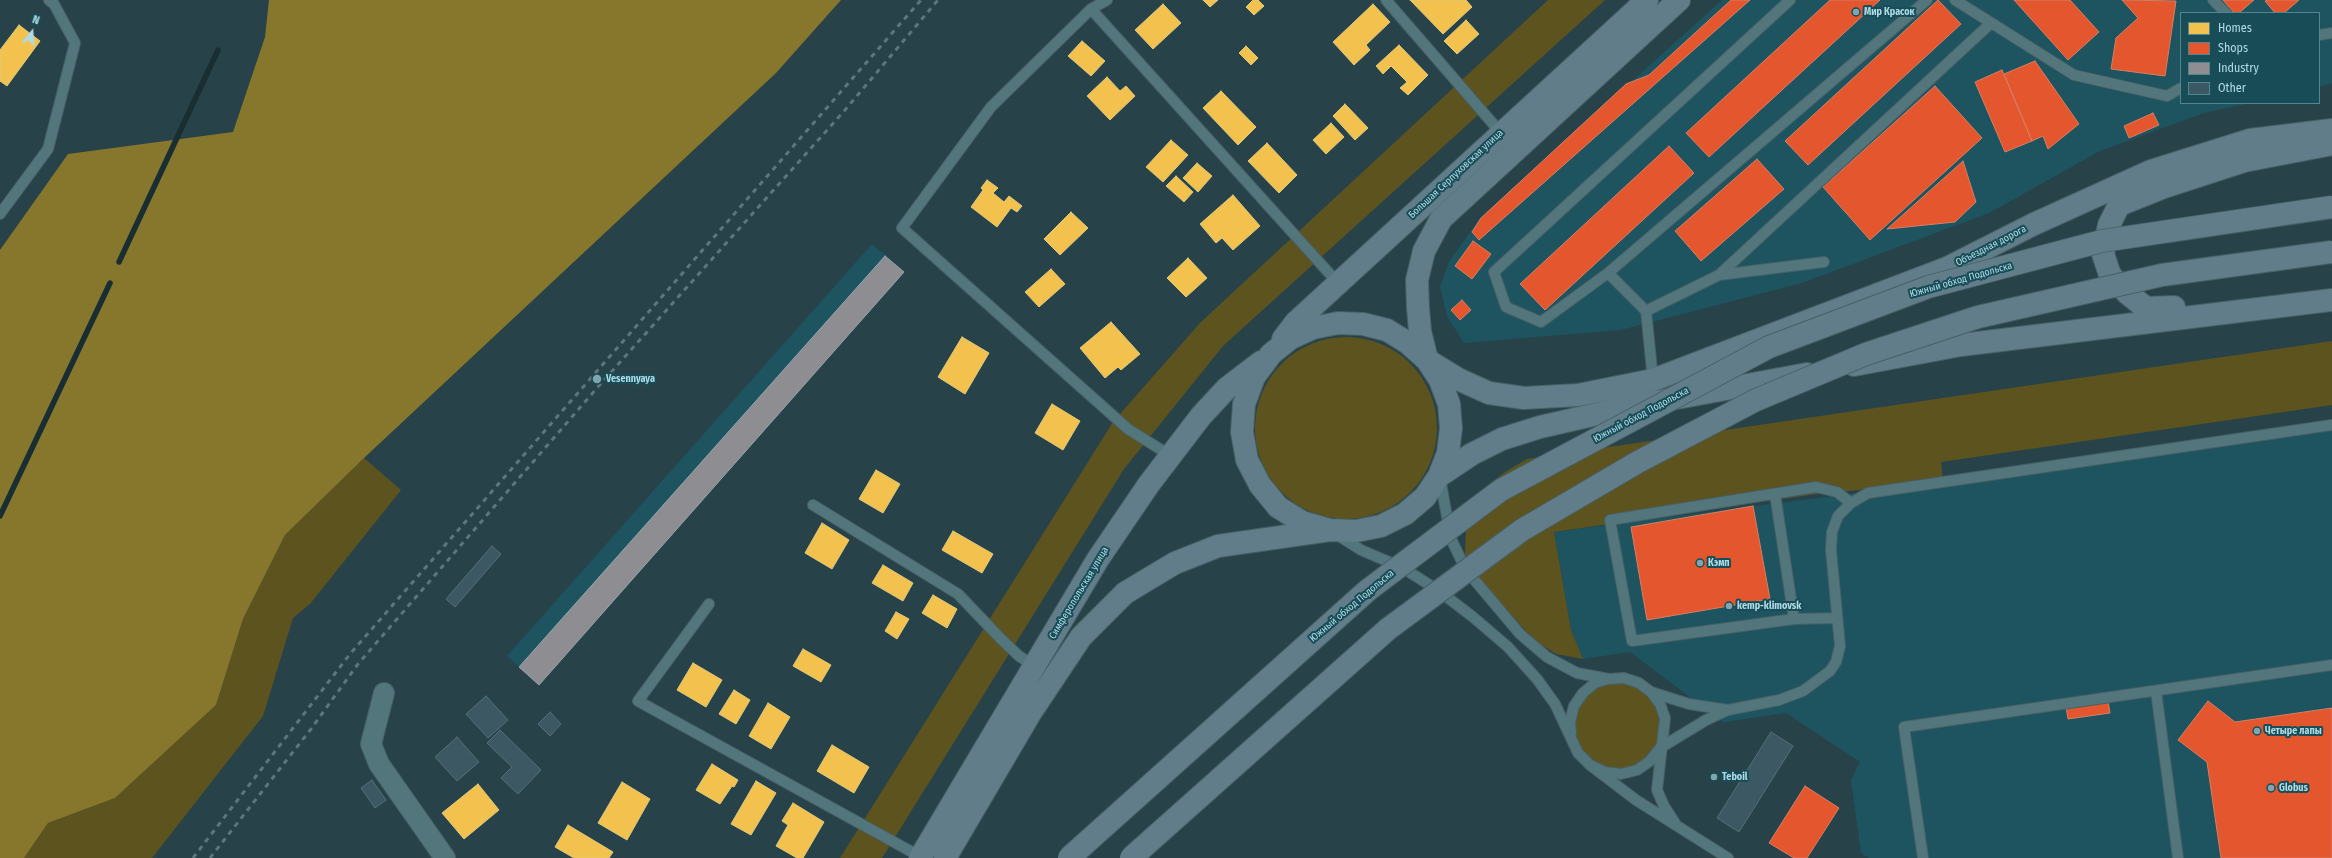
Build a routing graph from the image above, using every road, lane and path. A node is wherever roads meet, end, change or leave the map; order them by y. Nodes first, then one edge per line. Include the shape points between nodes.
1 (49, 0) edge
2 (1107, 0) edge
3 (1386, 0) edge
4 (1647, 0) edge
5 (1679, 0) edge
6 (1790, 0) edge
7 (1927, 0) edge
8 (1955, 0) edge
9 (2213, 0) edge
10 (1091, 9) junction
11 (2225, 12) edge
12 (1991, 23) junction
13 (2332, 33) edge
14 (2320, 35) edge
15 (2180, 89) edge
16 (2332, 130) edge
17 (1501, 133) junction
18 (2332, 144) edge
19 (2332, 207) edge
20 (0, 214) edge
21 (2332, 252) edge
22 (1824, 262) dead end
23 (1608, 273) junction
24 (1718, 275) junction
25 (1338, 283) junction
26 (2332, 300) edge
27 (2291, 304) junction
28 (1646, 311) junction
29 (1271, 354) junction
30 (1427, 360) junction
31 (1653, 380) junction
32 (2332, 426) edge
33 (1171, 456) junction
34 (1439, 476) junction
35 (1776, 494) junction
36 (1851, 503) junction
37 (813, 505) dead end
38 (1330, 530) junction
39 (709, 604) dead end
40 (1836, 618) junction
41 (1794, 619) junction
42 (2332, 665) edge
43 (1034, 666) junction
44 (1609, 678) junction
45 (2156, 691) junction
46 (1651, 692) junction
47 (384, 693) dead end
48 (1728, 710) junction
49 (1571, 738) junction
50 (1660, 748) junction
51 (1590, 765) junction
52 (1677, 826) junction
53 (445, 858) edge
54 (921, 858) edge
55 (945, 858) edge
56 (1069, 858) edge
57 (1131, 858) edge
58 (1728, 858) edge
59 (1923, 858) edge
60 (2178, 858) edge

1 - 20 lane via 54,4 75,43 48,149
2 - 10 lane
3 - 17 lane
4 - 17 main road, Большая Серпуховская улица
5 - 30 main road via 1441,219 1424,251 1418,280 1420,331
6 - 23 lane via 1494,272 1506,307 1541,322
7 - 23 lane
8 - 12 lane
9 - 11 lane
10 - 25 lane
10 - 33 lane via 991,107 902,228 1128,429
12 - 15 lane via 2074,75 2167,96
12 - 24 lane
13 - 14 lane
16 - 31 main road, Объездная дорога via 2250,140 2151,171 2034,224 1947,268
17 - 25 main road, Большая Серпуховская улица
18 - 27 main road via 2244,161 2164,187 2119,205 2109,226 2103,254 2110,275 2146,308
19 - 56 main road, Южный обход Подольска, bridge via 2102,241 1928,287 1769,346 1501,490 1368,590
21 - 57 main road, bridge via 2162,275 1978,317 1866,354 1756,400 1638,462 1522,530 1388,629
22 - 24 lane
23 - 28 lane
24 - 28 lane
25 - 29 main road, Большая Серпуховская улица via 1296,322
26 - 27 main road
27 - 34 main road via 1961,346 1628,407 1540,427 1502,439 1472,454
28 - 31 lane
29 - 30 main road via 1291,338 1313,328 1350,323 1387,330 1408,343
29 - 33 main road, Симферопольская улица via 1227,388 1201,416
29 - 38 main road via 1254,377 1244,404 1242,432 1247,460 1260,485 1278,507 1302,522
30 - 31 main road, Объездная дорога via 1458,379 1489,393 1524,398 1578,395
30 - 34 main road via 1440,380 1449,404 1452,428 1448,453
32 - 36 lane via 1868,493
33 - 43 main road, Симферопольская улица via 1098,559
34 - 38 main road via 1424,497 1399,517 1381,526 1356,531
34 - 44 lane via 1451,539 1466,570 1489,599 1520,634 1548,657 1577,672
35 - 36 lane via 1816,487 1837,492
35 - 41 lane
35 - 41 lane via 1610,520 1632,641
36 - 40 lane via 1838,516 1832,532
37 - 43 lane via 958,594 1005,643
38 - 49 lane via 1361,550 1403,568 1433,587 1502,642 1556,704
38 - 55 main road via 1218,546 1175,563 1125,593 1081,637 1031,712
39 - 54 lane via 638,701
40 - 41 lane
40 - 48 lane via 1840,646 1836,662 1830,671 1803,691 1779,700
42 - 45 lane
43 - 54 main road, Симферопольская улица
44 - 46 lane via 1624,678 1639,683
44 - 49 lane via 1595,683 1583,693 1574,706 1570,722
45 - 59 lane via 1904,727
45 - 60 lane
46 - 48 lane via 1689,704
46 - 50 lane via 1660,704 1665,718 1665,733
47 - 53 street via 370,744 379,764
48 - 50 lane via 1706,720
49 - 51 lane via 1578,753
50 - 51 lane via 1650,761 1637,770 1605,772
50 - 52 lane via 1661,768 1657,790
51 - 52 lane via 1636,800
52 - 58 lane

